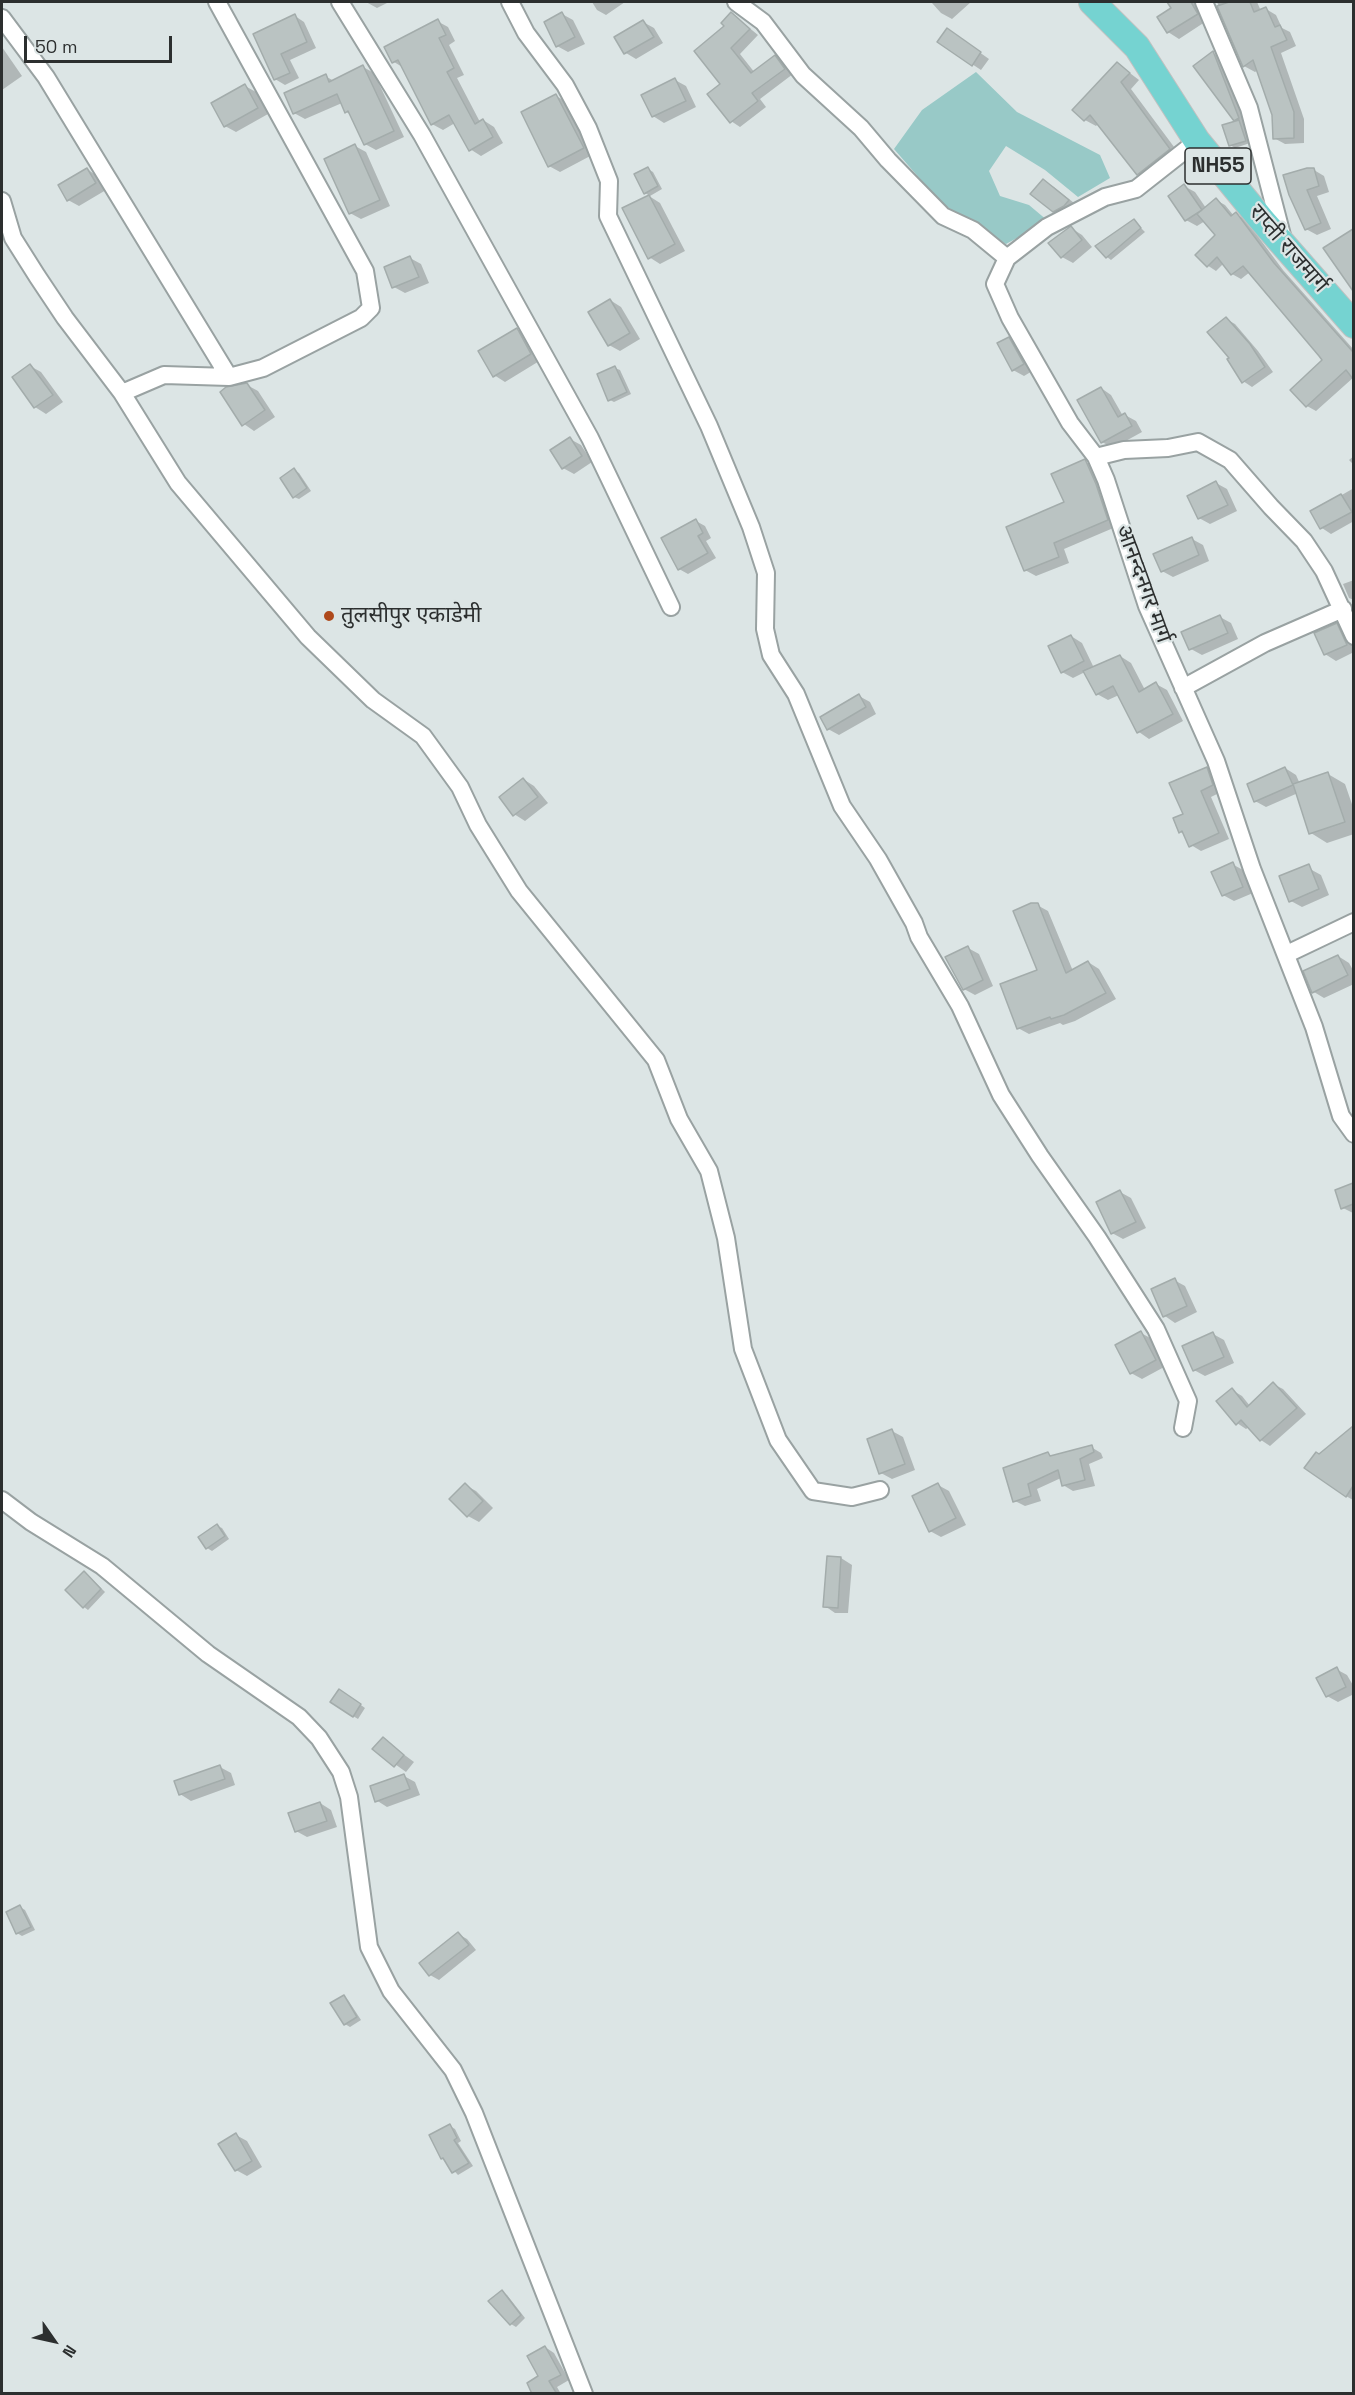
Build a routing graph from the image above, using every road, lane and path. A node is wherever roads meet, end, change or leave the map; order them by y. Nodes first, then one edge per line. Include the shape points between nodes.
1 (216, 2) edge
2 (340, 2) edge
3 (510, 2) edge
4 (736, 2) edge
5 (1092, 2) edge
6 (1204, 2) edge
7 (2, 18) edge
8 (1197, 141) junction
9 (2, 201) edge
10 (4, 222) edge
11 (1285, 247) junction
12 (1008, 258) junction
13 (1353, 325) edge
14 (229, 377) junction
15 (123, 393) junction
16 (1096, 457) junction
17 (671, 607) dead end
18 (1343, 609) junction
19 (1353, 636) edge
20 (1184, 688) junction
21 (1353, 922) edge
22 (1287, 954) junction
23 (1353, 1134) edge
24 (1184, 1428) dead end
25 (880, 1490) dead end
26 (2, 1500) edge
27 (584, 2394) edge

1 - 14 street via 365,271 371,298 371,308 361,318 263,368
2 - 17 street via 422,135 590,438
3 - 24 street via 526,33 565,84 592,139 609,181 608,216 709,426 751,528 766,573 765,629 771,655 796,694 842,806 914,922 960,1006 1001,1095 1156,1329 1188,1401
4 - 12 street via 763,22 803,75 861,128 943,216 974,230
5 - 8 main road, राप्ती राजमार्ग / NH55 via 1137,47
6 - 11 street via 1249,108
7 - 14 street via 46,77
8 - 11 main road, राप्ती राजमार्ग / NH55
8 - 12 street, आनन्दनगर मार्ग via 1136,189 1105,196 1047,227
9 - 10 street
10 - 15 street via 54,302
11 - 13 main road, राप्ती राजमार्ग / NH55
12 - 16 street, आनन्दनगर मार्ग via 994,284 1070,423
14 - 15 street via 164,375
15 - 25 street via 178,483 308,637 373,700 423,736 460,787 478,825 519,891 656,1060 679,1119 709,1171 726,1238 743,1348 778,1440 813,1491 852,1497
16 - 18 street via 1198,442 1230,460 1305,541
16 - 20 street, आनन्दनगर मार्ग via 1147,606
18 - 19 street
18 - 20 street via 1265,643
20 - 22 street, आनन्दनगर मार्ग via 1216,761 1252,869
21 - 22 street
22 - 23 street, आनन्दनगर मार्ग via 1341,1116
26 - 27 street via 102,1566 208,1654 299,1717 319,1738 341,1772 349,1797 369,1947 391,1991 453,2070 474,2113

